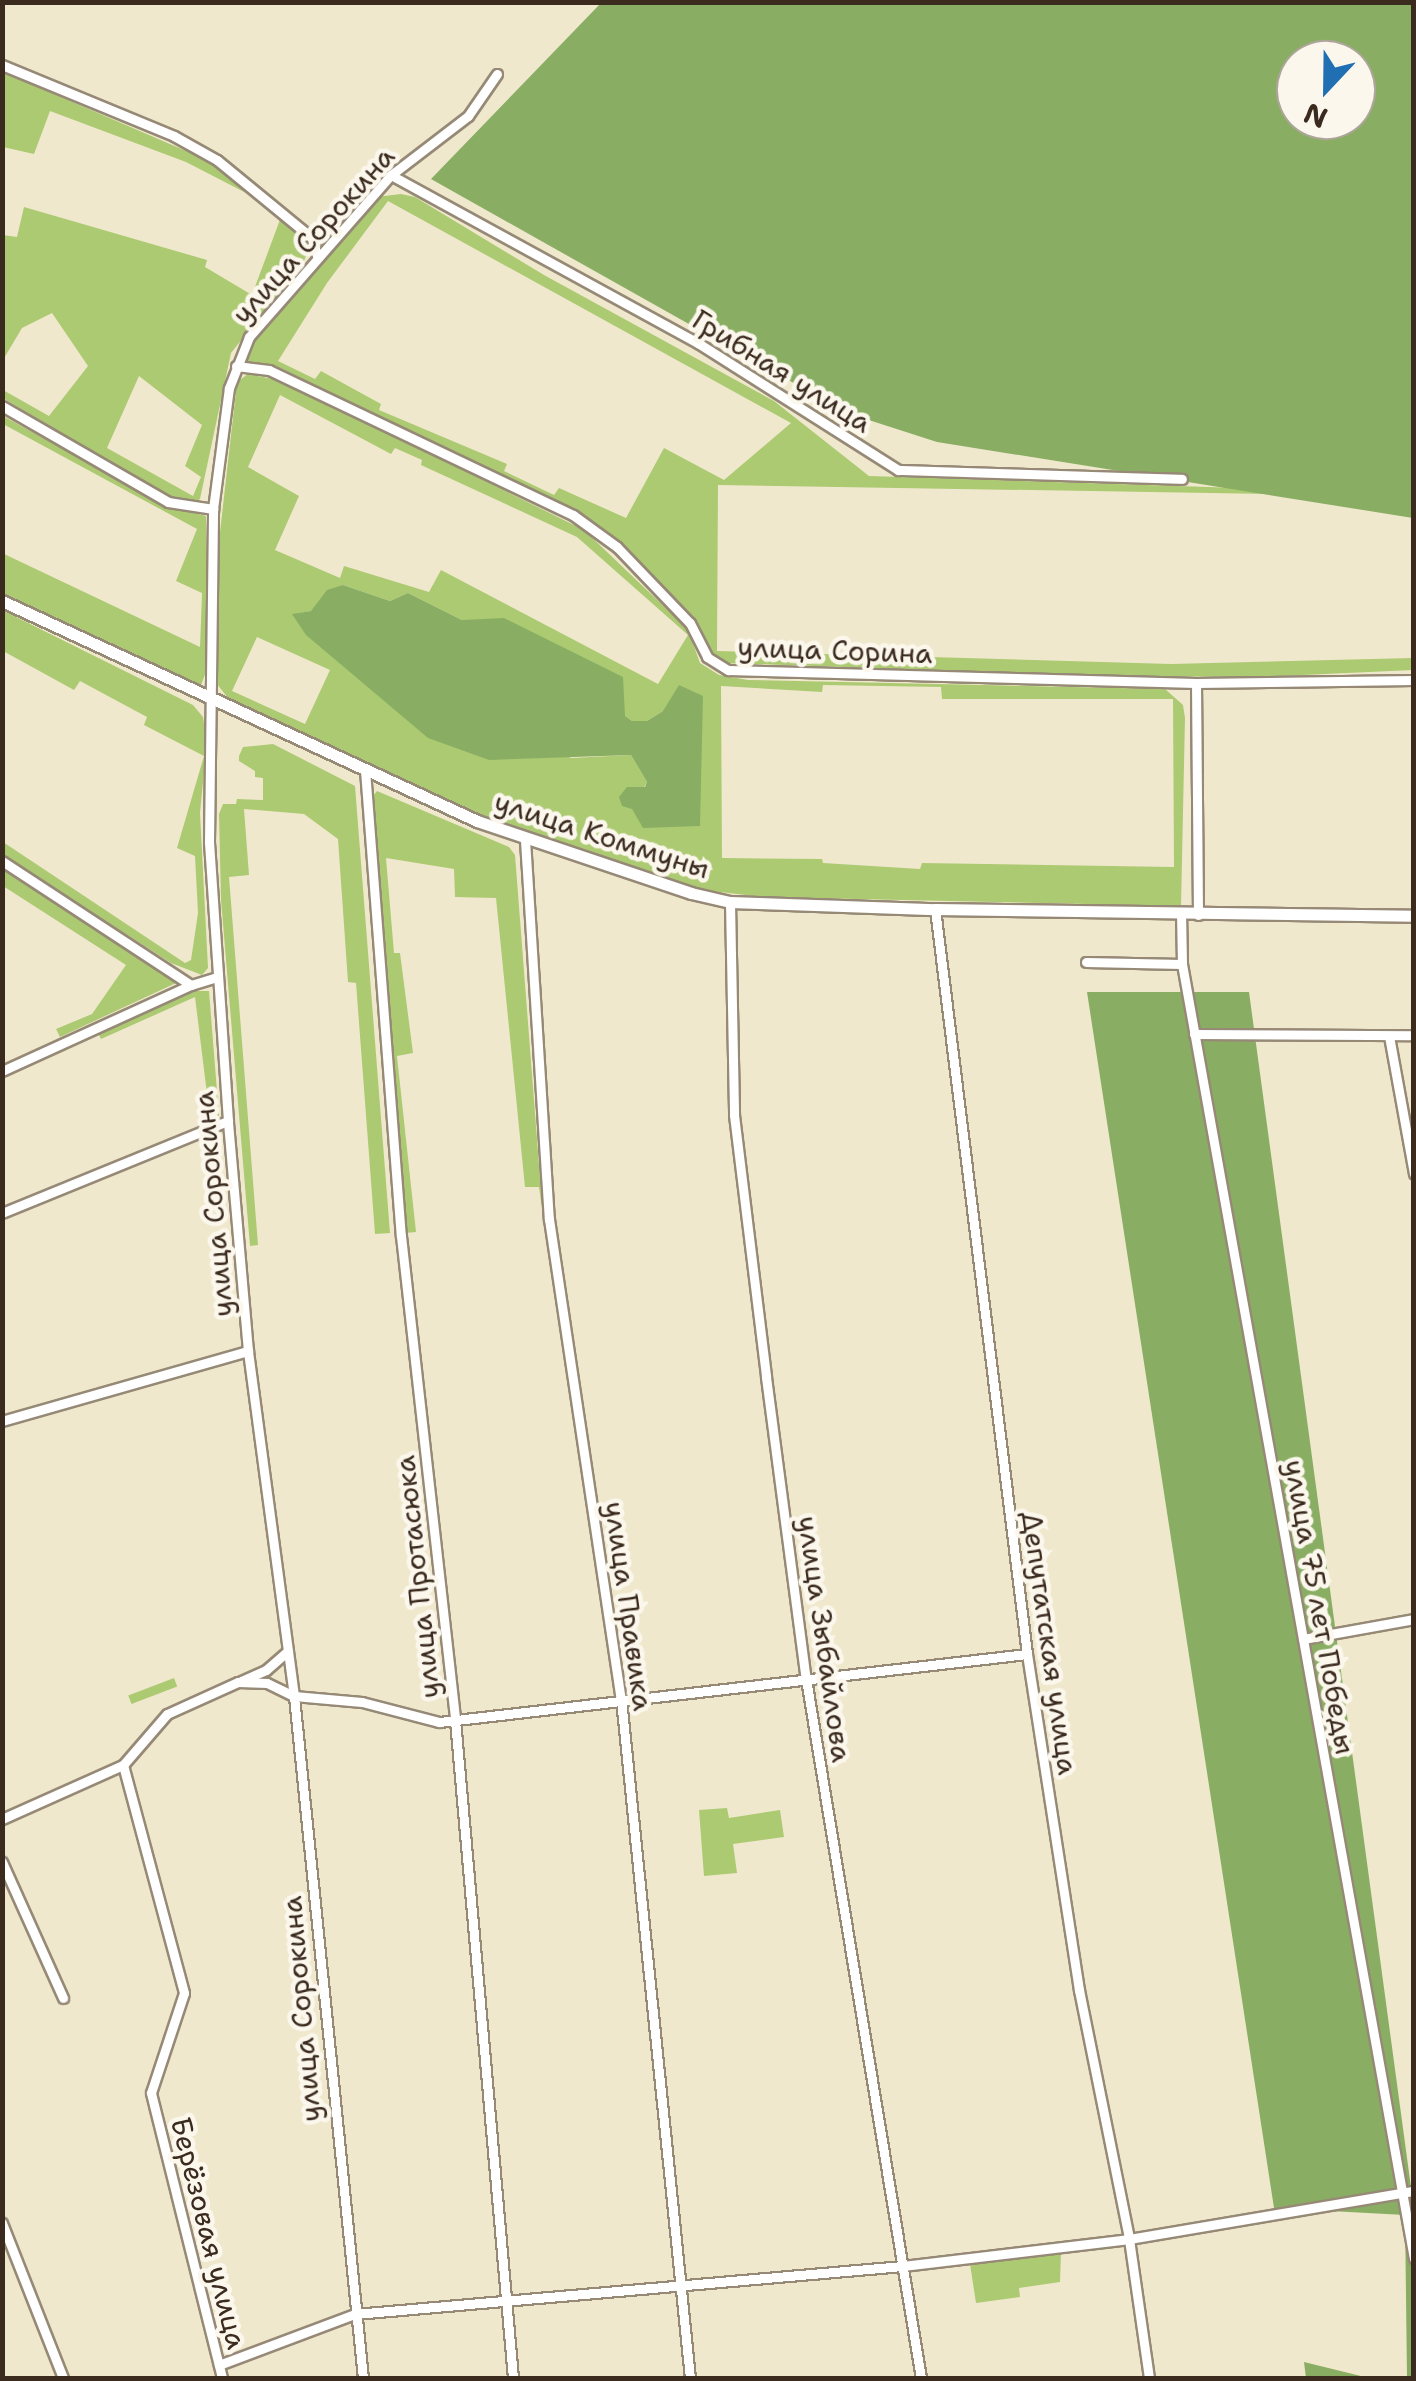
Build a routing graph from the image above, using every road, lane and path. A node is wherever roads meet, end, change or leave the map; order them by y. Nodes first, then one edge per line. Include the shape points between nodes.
1 (2, 64) edge
2 (497, 74) dead end
3 (391, 175) junction
4 (317, 256) junction
5 (236, 366) junction
6 (2, 406) edge
7 (1182, 479) dead end
8 (213, 509) junction
9 (2, 601) edge
10 (1414, 680) edge
11 (1196, 682) junction
12 (214, 702) junction
13 (365, 770) junction
14 (525, 840) junction
15 (2, 861) edge
16 (730, 902) junction
17 (935, 910) junction
18 (1182, 914) junction
19 (1198, 914) junction
20 (1414, 916) edge
21 (1086, 962) dead end
22 (1182, 964) junction
23 (218, 978) junction
24 (191, 985) junction
25 (1194, 1034) junction
26 (1414, 1035) edge
27 (1389, 1036) junction
28 (2, 1072) edge
29 (228, 1121) junction
30 (1414, 1174) edge
31 (2, 1212) edge
32 (248, 1350) junction
33 (2, 1421) edge
34 (1414, 1619) edge
35 (1303, 1639) junction
36 (288, 1651) junction
37 (1026, 1654) junction
38 (806, 1679) junction
39 (238, 1682) junction
40 (294, 1696) junction
41 (622, 1699) junction
42 (455, 1720) junction
43 (123, 1765) junction
44 (2, 1819) edge
45 (2, 1862) edge
46 (63, 1998) dead end
47 (1414, 2191) edge
48 (1402, 2193) junction
49 (2, 2223) edge
50 (1128, 2238) junction
51 (1414, 2258) edge
52 (903, 2266) junction
53 (679, 2286) junction
54 (508, 2302) junction
55 (355, 2314) junction
56 (219, 2374) edge
57 (63, 2378) edge
58 (362, 2378) edge
59 (512, 2378) edge
60 (690, 2378) edge
61 (921, 2378) edge
62 (1149, 2378) edge

1 - 4 street via 217,160 312,238
2 - 3 street, улица Сорокина via 468,116
3 - 4 street, улица Сорокина
3 - 7 street, Грибная улица via 698,343 898,470
4 - 5 street, улица Сорокина via 255,329
5 - 8 street, улица Сорокина
5 - 11 street, улица Сорина via 269,370 573,515 617,548 690,623 707,657 728,670
6 - 8 street via 168,502
8 - 12 street, улица Сорокина
9 - 12 street, улица Коммуны
10 - 11 street, улица Сорина
11 - 19 street
12 - 13 street, улица Коммуны
12 - 23 street, улица Сорокина via 209,842
13 - 14 street, улица Коммуны
13 - 42 street, улица Протасюка via 401,1236
14 - 16 street, улица Коммуны
14 - 41 street, улица Правика via 549,1219
15 - 24 street
16 - 17 street, улица Коммуны
16 - 38 street, улица Зыбайлова via 734,1115
17 - 18 street, улица Коммуны
17 - 37 street, Депутатская улица
18 - 19 street, улица Коммуны
18 - 22 street, улица 75 лет Победы
19 - 20 street, улица Коммуны
21 - 22 street
22 - 25 street, улица 75 лет Победы
23 - 24 street
23 - 29 street, улица Сорокина
24 - 28 street
25 - 27 street
25 - 35 street, улица 75 лет Победы
26 - 27 street
27 - 30 street
29 - 31 street
29 - 32 street, улица Сорокина
32 - 33 street
32 - 36 street, улица Сорокина
34 - 35 street
35 - 48 street, улица 75 лет Победы
36 - 39 street
36 - 40 street, улица Сорокина
37 - 38 street
37 - 50 street, Депутатская улица via 1079,1990
38 - 41 street
38 - 52 street, улица Зыбайлова
39 - 40 street via 268,1683
39 - 43 street via 167,1714
40 - 42 street via 362,1702 430,1722
40 - 55 street, улица Сорокина
41 - 42 street
41 - 53 street, улица Правика
42 - 54 street, улица Протасюка
43 - 44 street
43 - 56 street, Берёзовая улица via 184,1993 151,2093
45 - 46 street
47 - 48 street
48 - 50 street
48 - 51 street, улица 75 лет Победы
49 - 57 street
50 - 52 street
50 - 62 street, Депутатская улица
52 - 53 street
52 - 61 street, улица Зыбайлова
53 - 54 street
53 - 60 street, улица Правика
54 - 55 street
54 - 59 street, улица Протасюка
55 - 56 street
55 - 58 street, улица Сорокина

